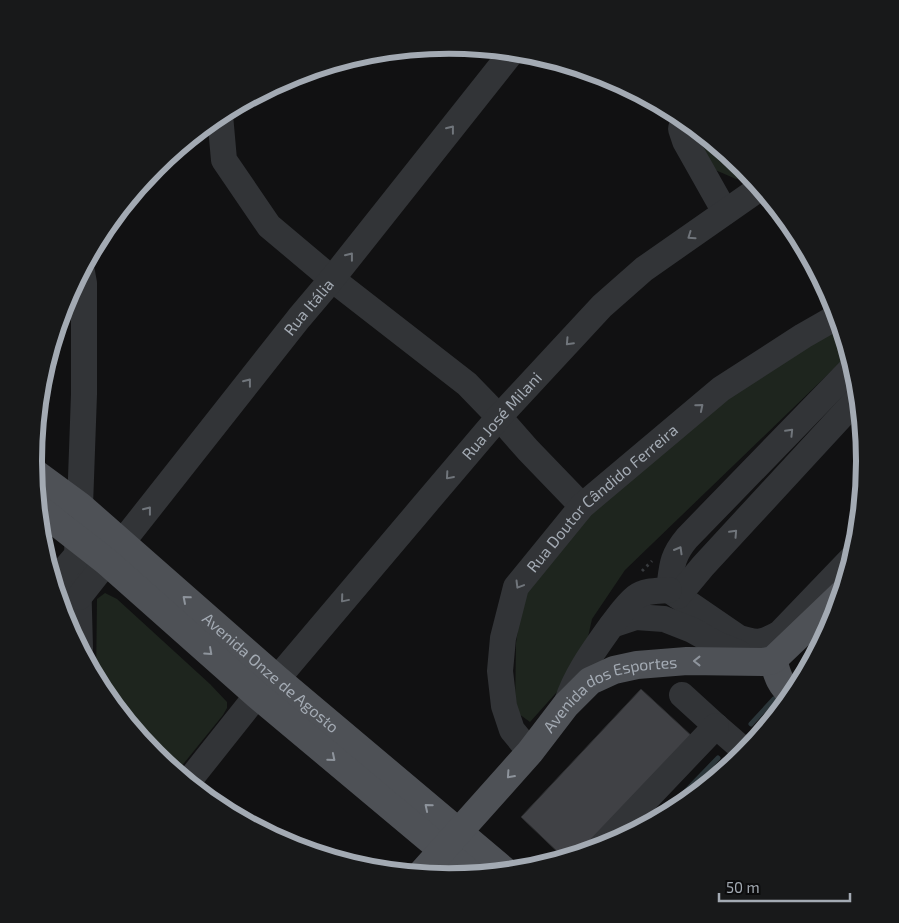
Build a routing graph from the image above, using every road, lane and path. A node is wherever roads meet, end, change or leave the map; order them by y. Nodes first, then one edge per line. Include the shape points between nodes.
1 (507, 59) edge
2 (221, 125) edge
3 (681, 127) edge
4 (754, 192) edge
5 (724, 212) junction
6 (332, 279) junction
7 (84, 282) edge
8 (831, 320) edge
9 (847, 373) edge
10 (852, 404) edge
11 (499, 417) junction
12 (43, 479) edge
13 (80, 506) junction
14 (582, 506) junction
15 (46, 516) edge
16 (77, 547) junction
17 (114, 552) junction
18 (843, 568) edge
19 (59, 575) edge
20 (674, 593) junction
21 (68, 595) edge
22 (831, 604) edge
23 (73, 617) edge
24 (612, 625) junction
25 (768, 661) junction
26 (267, 687) junction
27 (786, 690) edge
28 (682, 695) dead end
29 (566, 705) junction
30 (716, 726) junction
31 (739, 746) edge
32 (530, 752) junction
33 (193, 776) edge
34 (613, 835) edge
35 (451, 841) junction
36 (495, 866) edge
37 (426, 868) edge
38 (468, 868) edge

6 -> 1 street, Rua Itália
2 - 6 street via 224,160 269,226
3 - 5 street
4 - 5 street, Rua José Milani
5 -> 11 street, Rua José Milani via 644,269 602,306
6 - 11 street via 467,384
17 -> 6 street, Rua Itália
7 - 13 street
14 -> 8 street, Rua Doutor Cândido Ferreira via 721,389
20 -> 9 street via 672,564 686,538
20 -> 10 street via 703,566
11 - 14 street
11 -> 26 street, Rua José Milani
12 - 13 main road, Avenida Onze de Agosto
13 - 17 main road, Avenida Onze de Agosto
14 -> 32 street, Rua Doutor Cândido Ferreira via 516,587 503,638 500,671 504,706 512,730
15 - 16 main road, Avenida Onze de Agosto
16 - 17 main road, Avenida Onze de Agosto
16 - 19 street
16 - 21 street
17 - 21 street, Rua Itália
17 - 26 main road, Avenida Onze de Agosto
18 - 20 street via 780,633 767,641 739,638
20 - 24 street via 648,592 637,596
21 - 23 street
22 - 25 main road
24 - 25 street via 636,617 664,619 717,644
24 - 29 street via 571,689
25 - 27 main road
25 -> 29 main road, Avenida dos Esportes via 687,661 614,670 590,681
26 - 33 street, Rua José Milani
26 - 35 main road, Avenida Onze de Agosto
28 - 30 street
29 - 32 main road, Avenida dos Esportes
30 - 31 street
30 - 34 street
32 -> 35 main road, Avenida dos Esportes
35 - 36 main road, Avenida Onze de Agosto
35 - 37 main road, Avenida dos Esportes
35 - 38 main road, Avenida Onze de Agosto

